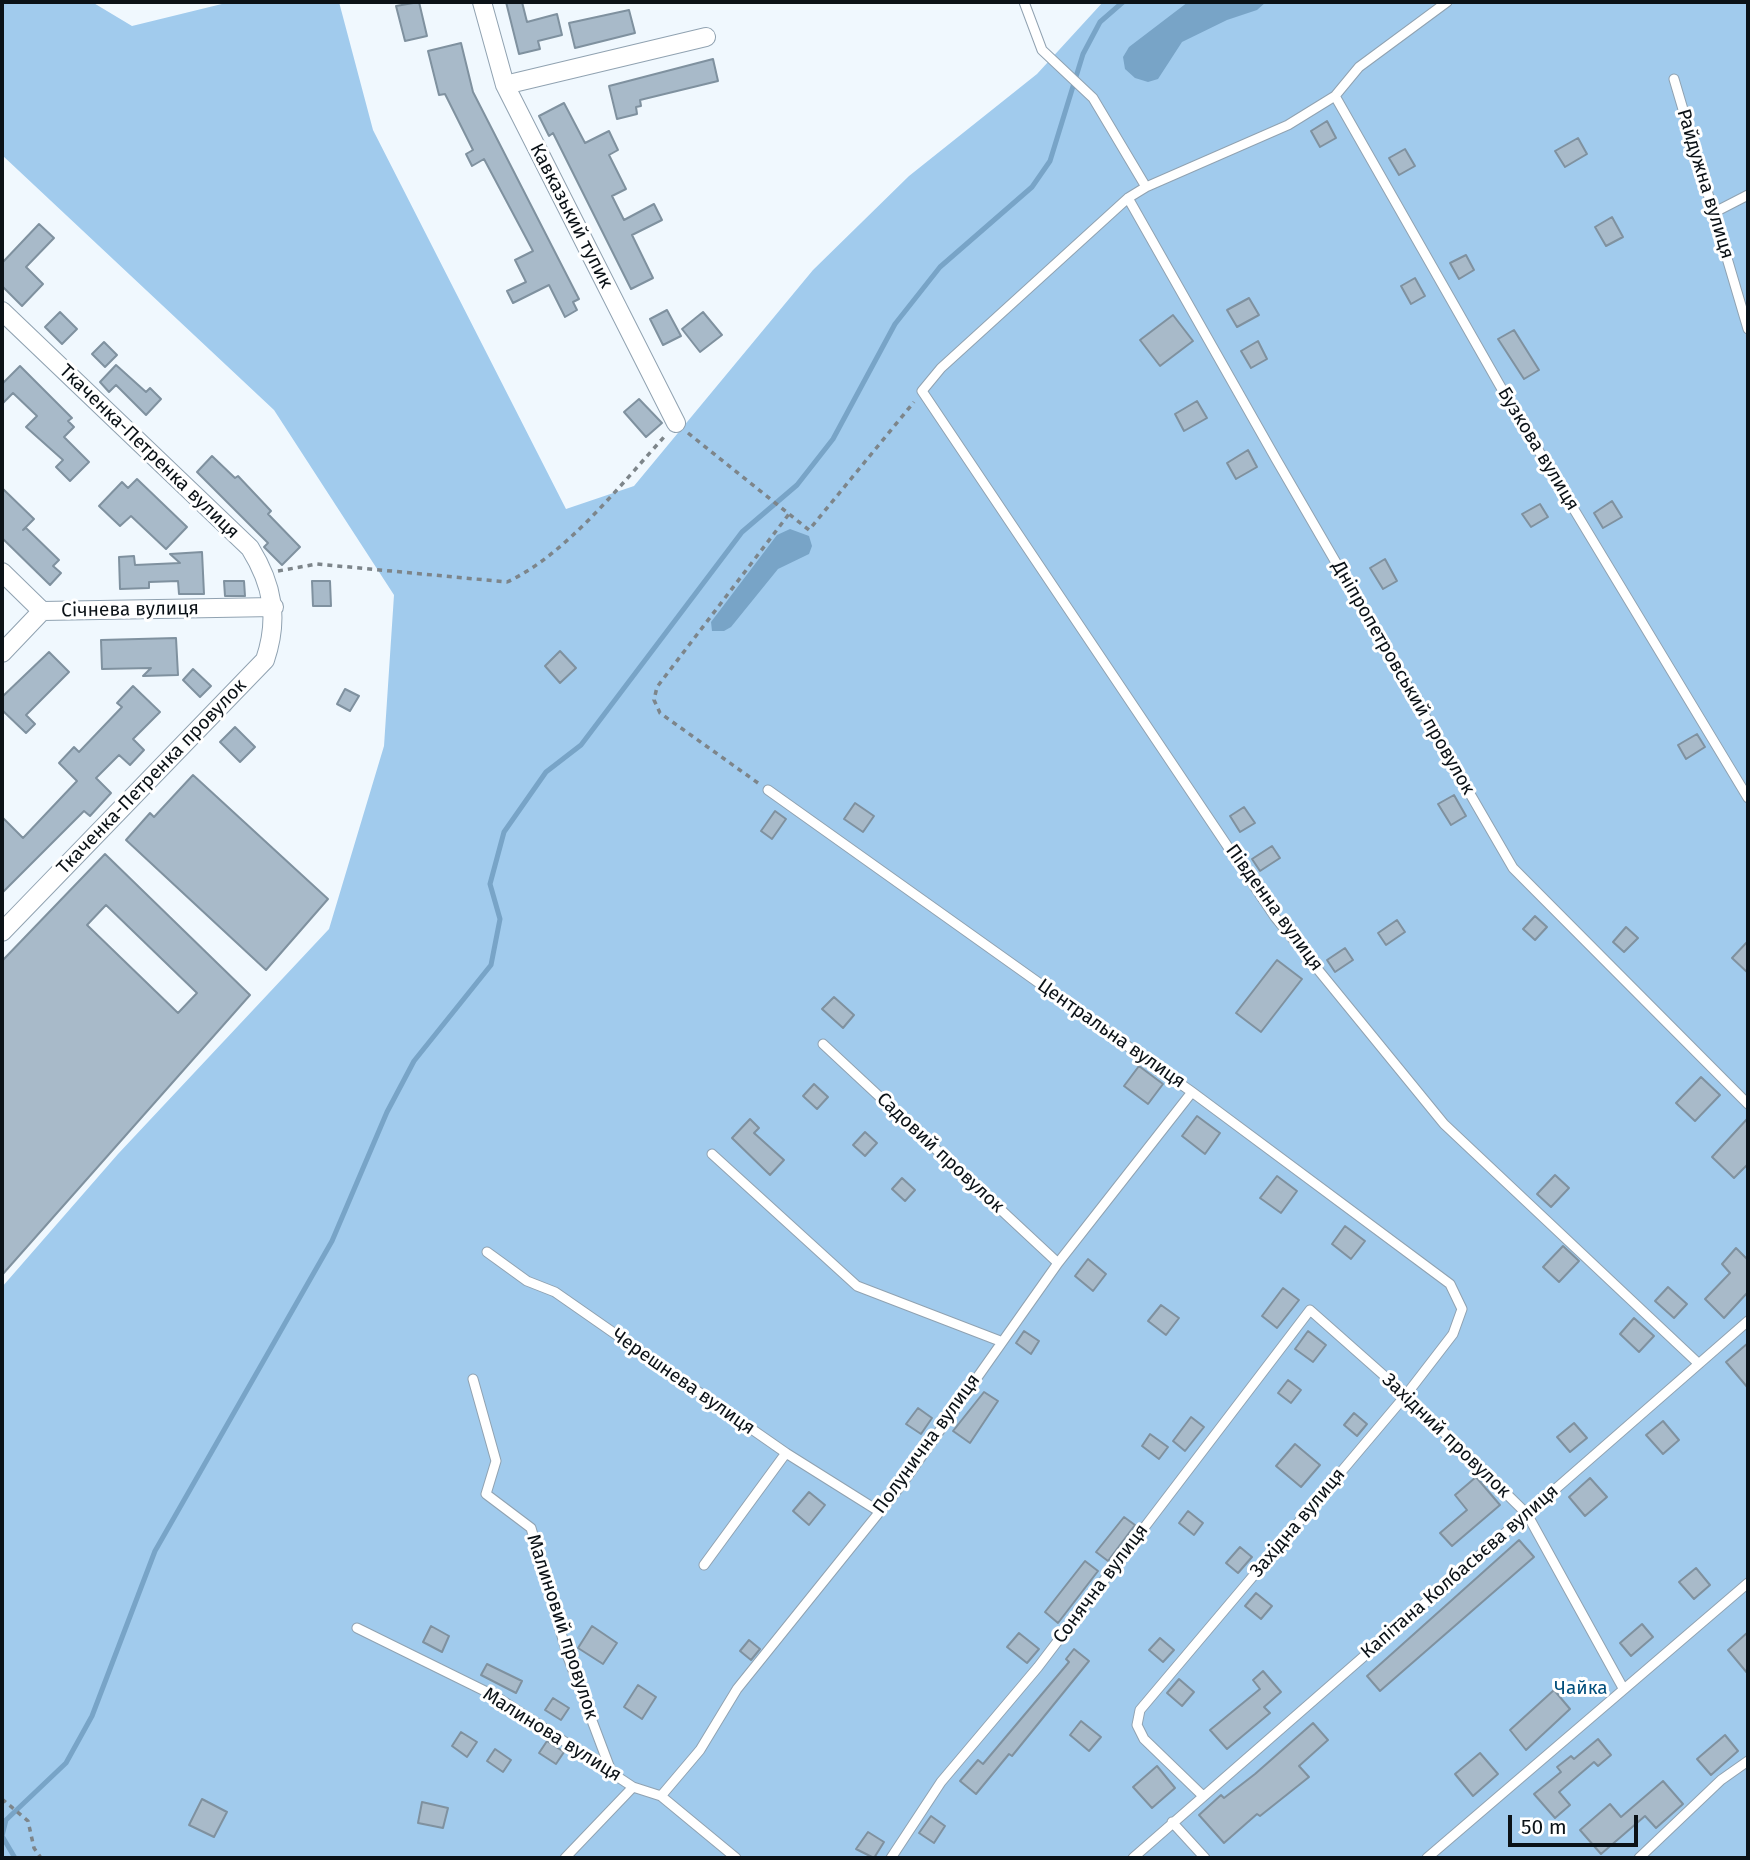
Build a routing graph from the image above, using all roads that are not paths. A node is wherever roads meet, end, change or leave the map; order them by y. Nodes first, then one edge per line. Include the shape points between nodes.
1 (482, 2) edge
2 (1024, 2) edge
3 (1447, 2) edge
4 (706, 37) dead end
5 (1674, 79) dead end
6 (505, 85) junction
7 (1335, 96) junction
8 (1146, 187) junction
9 (1748, 195) edge
10 (1128, 198) junction
11 (1713, 213) junction
12 (2, 311) edge
13 (1748, 330) edge
14 (676, 423) road end
15 (2, 572) edge
16 (274, 607) junction
17 (42, 611) junction
18 (2, 653) edge
19 (768, 790) road end
20 (1748, 798) edge
21 (2, 932) edge
22 (823, 1044) dead end
23 (1192, 1091) junction
24 (1748, 1104) edge
25 (712, 1154) dead end
26 (487, 1252) dead end
27 (1058, 1263) junction
28 (1310, 1310) joint
29 (1748, 1321) edge
30 (1453, 1334) joint
31 (1000, 1341) junction
32 (1699, 1364) junction
33 (473, 1379) dead end
34 (1406, 1395) junction
35 (786, 1453) junction
36 (880, 1511) junction
37 (1527, 1514) junction
38 (704, 1565) dead end
39 (1748, 1583) edge
40 (357, 1628) dead end
41 (1623, 1688) junction
42 (1748, 1760) edge
43 (611, 1772) junction
44 (633, 1787) junction
45 (1202, 1795) junction
46 (661, 1796) junction
47 (1172, 1822) junction
48 (565, 1858) edge
49 (736, 1858) edge
50 (891, 1858) edge
51 (1133, 1858) edge
52 (1205, 1858) edge
53 (1427, 1858) edge
54 (1639, 1858) edge

1 - 6 street, Кавказький тупик
2 - 8 lane via 1042,50 1093,98
3 - 7 lane via 1359,67
4 - 6 street
5 - 11 lane, Райдужна вулиця
6 - 14 street, Кавказький тупик
7 - 8 lane via 1288,125
7 - 20 lane, Бузкова вулиця via 1511,405
8 - 10 lane
9 - 11 lane
10 - 24 lane, Дніпропетровський провулок via 1513,868
10 - 32 lane, Південна вулиця via 941,368 922,391 1275,917 1444,1124
11 - 13 lane, Райдужна вулиця
12 - 16 street, Ткаченка-Петренка вулиця via 250,548 265,573
15 - 17 street, Січнева вулиця
16 - 17 street, Січнева вулиця
16 - 21 street, Ткаченка-Петренка провулок via 273,637 265,660
17 - 18 street
19 - 23 lane, Центральна вулиця
22 - 27 lane, Садовий провулок
23 - 27 lane, Полунична вулиця
23 - 30 lane, Центральна вулиця via 1450,1284 1462,1309
25 - 31 lane via 857,1286
26 - 35 lane, Черешнева вулиця via 527,1281 555,1292
27 - 31 lane, Полунична вулиця
28 - 34 lane, Західний провулок
28 - 50 lane, Сонячна вулиця via 1038,1667 941,1782
29 - 32 lane, Капітана Колбасьєва вулиця
30 - 34 lane, Західна вулиця
31 - 36 lane, Полунична вулиця
32 - 37 lane, Капітана Колбасьєва вулиця
33 - 43 lane, Малиновий провулок via 496,1461 486,1494 531,1528 568,1657
34 - 37 lane, Західний провулок
34 - 45 lane, Західна вулиця via 1140,1710 1137,1725 1144,1739
35 - 36 lane, Черешнева вулиця
35 - 38 lane
36 - 46 lane, Полунична вулиця via 737,1689 700,1750
37 - 41 lane, Західний провулок
37 - 45 lane, Капітана Колбасьєва вулиця
39 - 41 lane
40 - 43 lane, Малинова вулиця via 497,1697
41 - 53 lane
42 - 54 lane
43 - 44 lane, Малинова вулиця
44 - 46 lane, Малинова вулиця
44 - 48 lane
45 - 47 lane, Капітана Колбасьєва вулиця
46 - 49 lane, Малинова вулиця
47 - 51 lane, Капітана Колбасьєва вулиця
47 - 52 lane

